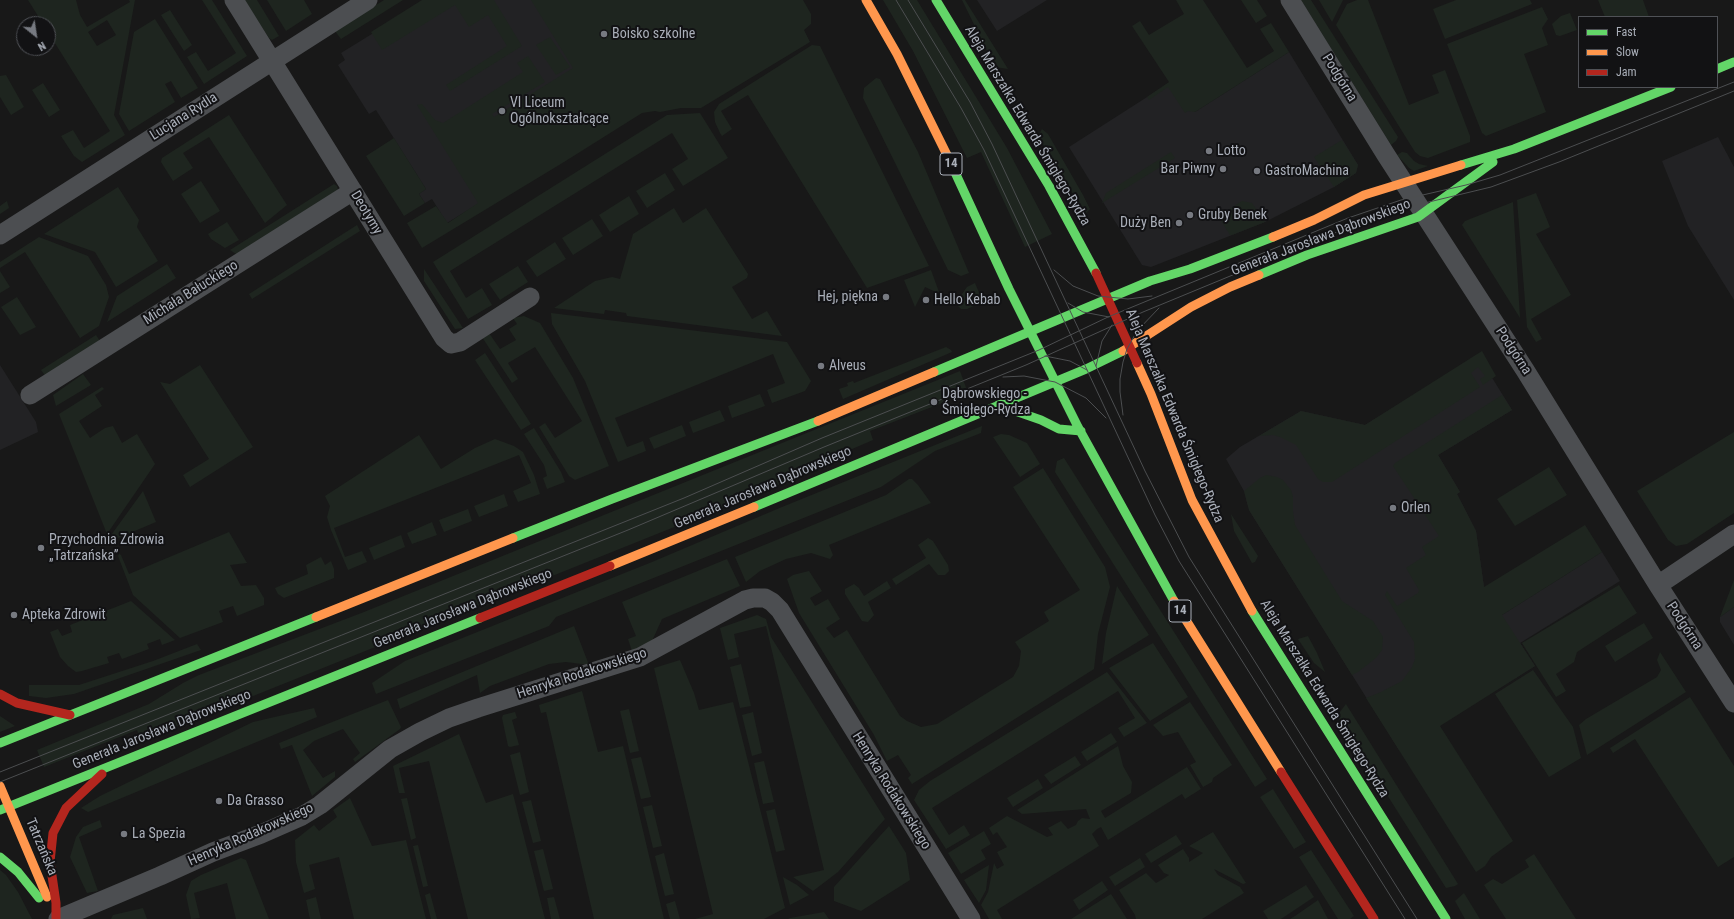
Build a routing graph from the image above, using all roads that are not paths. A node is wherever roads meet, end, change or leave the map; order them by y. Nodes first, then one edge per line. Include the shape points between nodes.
1 (234, 0) edge
2 (368, 0) edge
3 (866, 0) edge
4 (936, 0) edge
5 (1290, 0) edge
6 (273, 61) junction
7 (1734, 62) edge
8 (1718, 69) edge
9 (1667, 88) edge
10 (1514, 148) junction
11 (1405, 183) junction
12 (353, 191) junction
13 (1424, 213) junction
14 (0, 235) edge
15 (530, 297) dead end
16 (1107, 298) junction
17 (1030, 330) junction
18 (1130, 347) junction
19 (1055, 382) junction
20 (30, 395) dead end
21 (998, 405) junction
22 (1081, 431) junction
23 (1734, 534) edge
24 (1658, 585) junction
25 (0, 694) edge
26 (1734, 703) edge
27 (70, 716) junction
28 (0, 743) edge
29 (112, 765) junction
30 (0, 786) edge
31 (4, 808) edge
32 (0, 857) edge
33 (57, 919) edge
34 (971, 919) edge
35 (1374, 919) edge
36 (1446, 919) edge

1 - 6 street, Deotymy
2 - 6 street, Lucjana Rydla
3 - 17 main road, 14 via 894,48
4 - 16 main road, Aleja Marszałka Edwarda Śmigłego-Rydza via 1049,186
5 - 11 street, Podgórna
6 - 12 street, Deotymy
6 - 14 street, Lucjana Rydla
7 - 8 main road
9 - 10 main road, Generała Jarosława Dąbrowskiego
10 - 11 main road, Generała Jarosława Dąbrowskiego
10 - 13 main road, Generała Jarosława Dąbrowskiego
11 - 13 street, Podgórna
11 - 16 main road, Generała Jarosława Dąbrowskiego via 1364,195 1314,220 1210,262
12 - 15 street, Deotymy via 444,338 451,344 476,333
12 - 20 street, Michała Bałuckiego
13 - 18 main road, Generała Jarosława Dąbrowskiego via 1391,227 1307,255 1230,287
13 - 24 street, Podgórna via 1529,376
16 - 17 main road, Generała Jarosława Dąbrowskiego
16 - 18 main road, Aleja Marszałka Edwarda Śmigłego-Rydza
17 - 19 main road, 14
17 - 27 main road, Generała Jarosława Dąbrowskiego via 839,413 617,497
18 - 19 main road, Generała Jarosława Dąbrowskiego
18 - 36 main road, Aleja Marszałka Edwarda Śmigłego-Rydza via 1162,419 1192,500 1228,569 1248,605
19 - 21 main road, Generała Jarosława Dąbrowskiego
19 - 22 main road, 14
21 - 22 main road via 1059,429
21 - 29 main road, Generała Jarosława Dąbrowskiego via 647,551
22 - 35 main road, 14 via 1183,617
23 - 24 street
24 - 26 street, Podgórna
25 - 27 main road via 17,703
27 - 28 main road, Generała Jarosława Dąbrowskiego
29 - 31 main road, Generała Jarosława Dąbrowskiego
29 - 33 main road via 66,808 56,824 50,854
30 - 31 main road, Tatrzańska
31 - 33 main road, Tatrzańska
32 - 33 main road via 18,872
33 - 34 street, Henryka Rodakowskiego via 302,816 390,749 449,718 640,657 745,600 765,598 780,610

